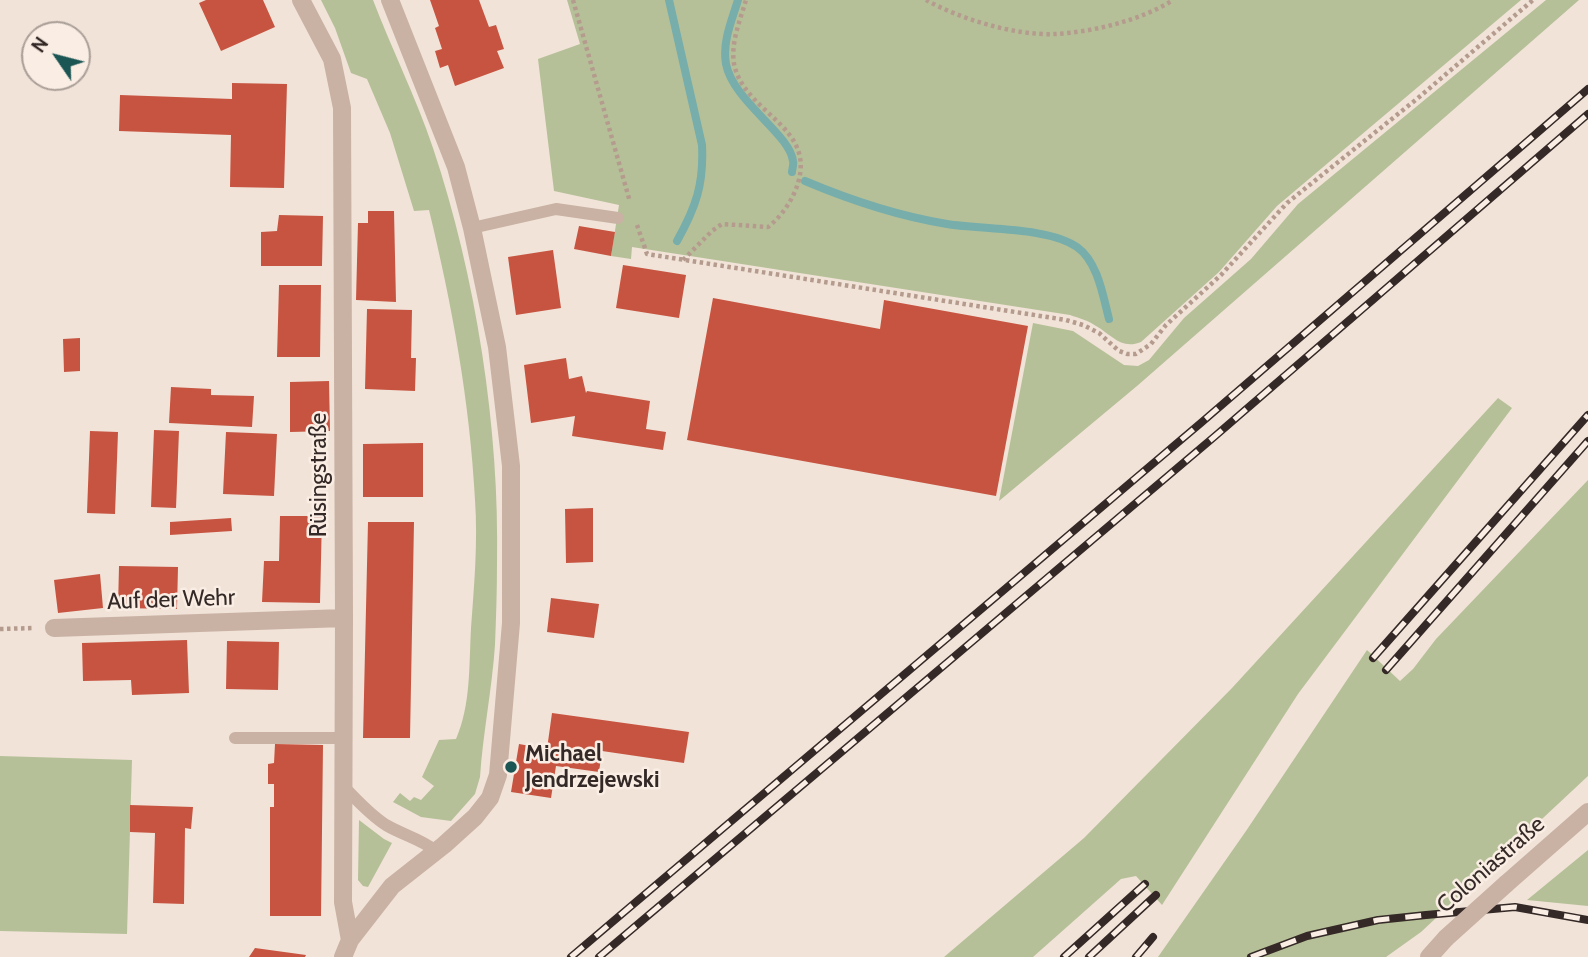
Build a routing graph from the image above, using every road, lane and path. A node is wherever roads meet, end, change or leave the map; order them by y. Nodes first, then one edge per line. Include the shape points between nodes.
1 (301, 0) edge
2 (390, 0) edge
3 (573, 0) edge
4 (746, 0) edge
5 (926, 0) edge
6 (1173, 0) edge
7 (1534, 0) edge
8 (632, 209) dead end
9 (618, 218) joint
10 (472, 228) junction
11 (684, 260) junction
12 (344, 618) junction
13 (54, 628) joint
14 (0, 629) edge
15 (235, 738) dead end
16 (344, 738) junction
17 (344, 787) junction
18 (1588, 812) edge
19 (436, 851) junction
20 (346, 949) edge
21 (1429, 957) edge

1 - 12 street, Rüsingstraße via 332,59 342,108
2 - 10 street via 452,155
3 - 8 path
4 - 11 path via 735,37 734,65 743,87 792,137 802,161 800,175 782,212 768,227 722,225
5 - 6 path via 996,26 1055,34 1139,18
7 - 11 path via 1287,203 1221,275 1136,354 1119,351 1098,333 1066,320
9 - 10 lane via 556,209
9 - 11 path via 636,223 647,254
10 - 19 street via 498,347 511,466 511,623 498,775 490,798 475,817
12 - 13 street, Auf der Wehr
12 - 16 street, Rüsingstraße
13 - 14 path
15 - 16 lane
16 - 17 street, Rüsingstraße
17 - 19 lane via 383,823
17 - 20 street, Rüsingstraße
18 - 21 street, Coloniastraße, bridge
19 - 20 street via 392,886

